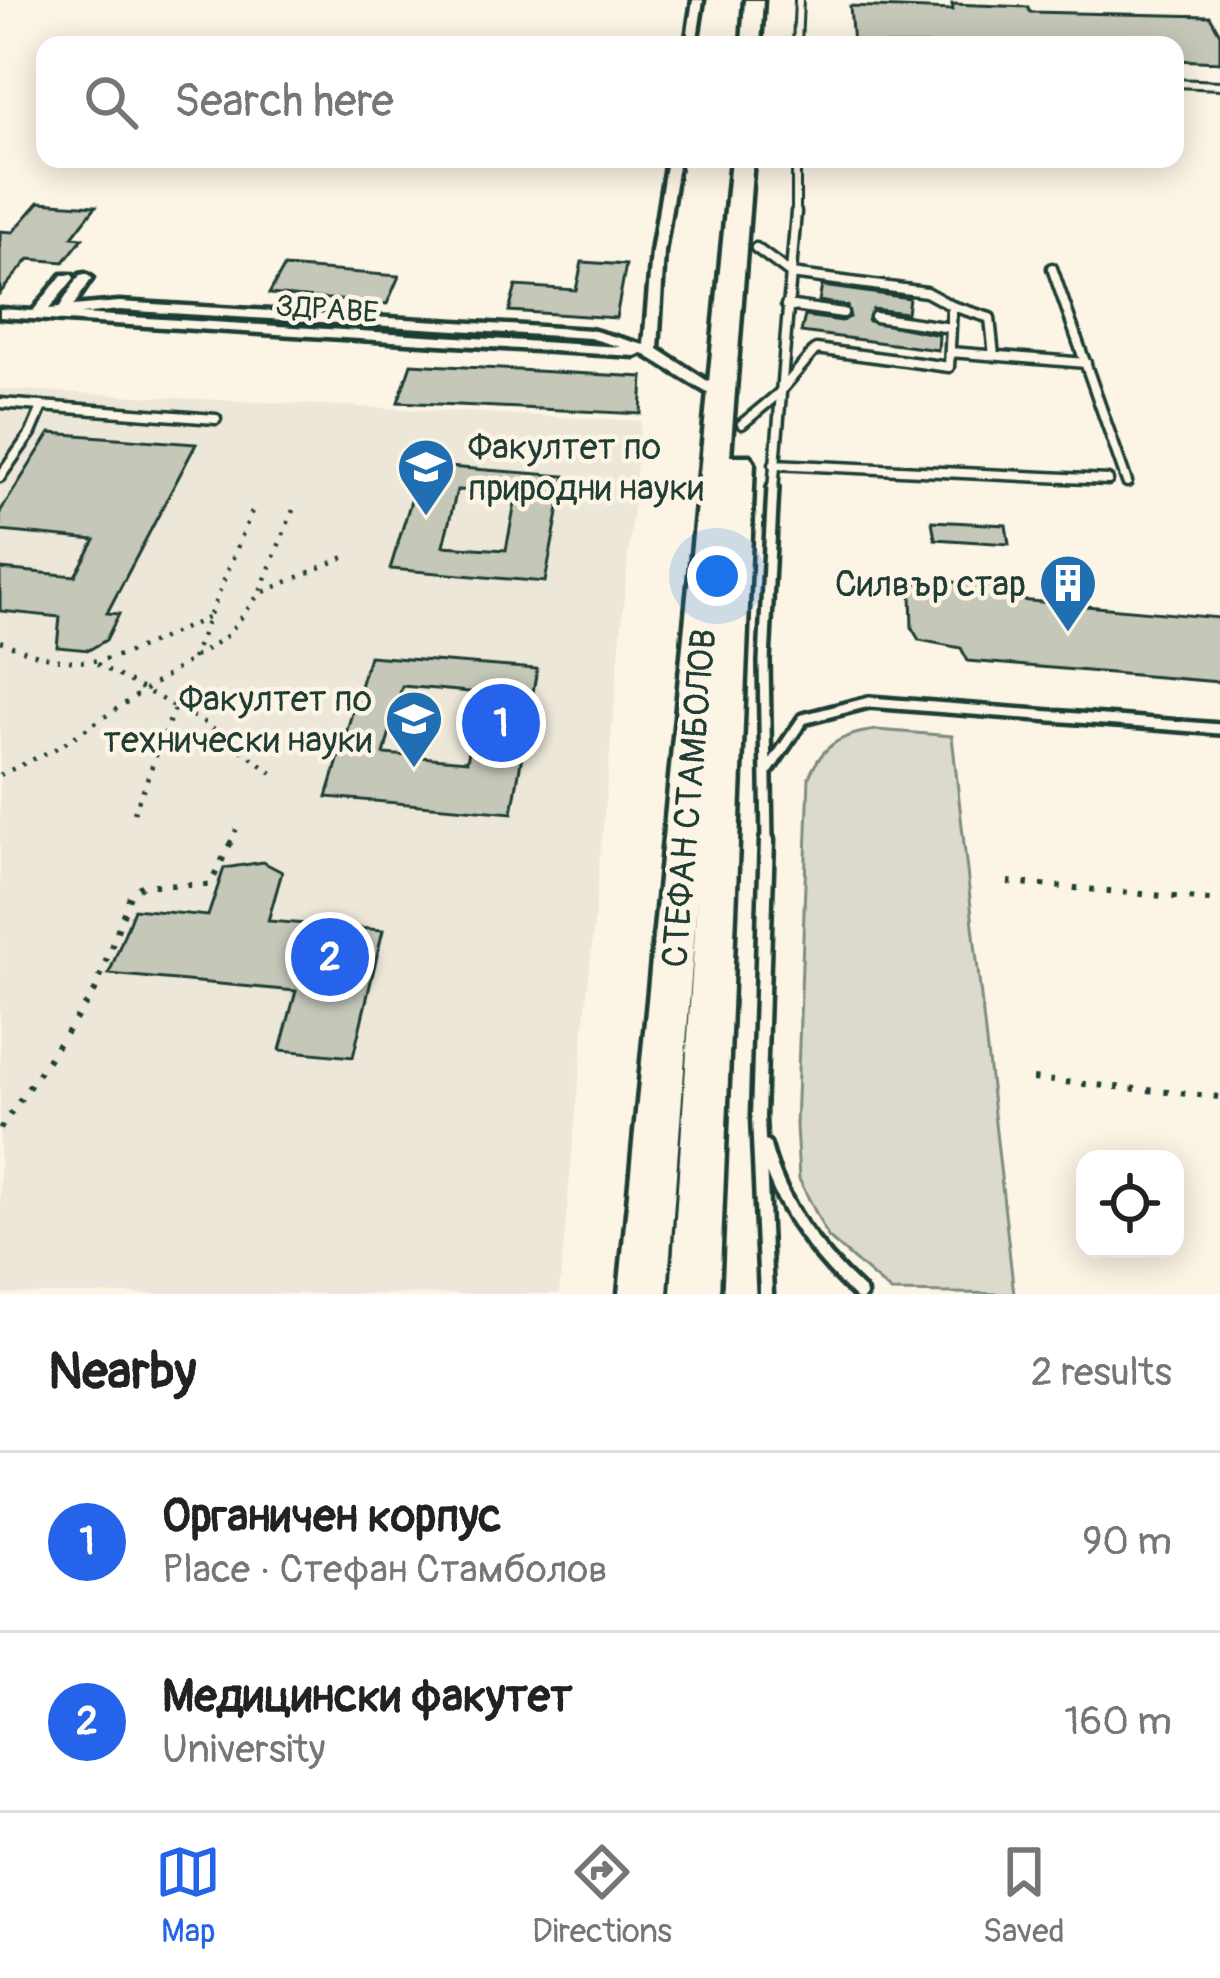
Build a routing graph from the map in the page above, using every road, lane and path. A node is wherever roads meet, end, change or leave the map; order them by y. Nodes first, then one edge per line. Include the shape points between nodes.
1 (698, 0) edge
2 (754, 0) edge
3 (770, 0) edge
4 (799, 0) edge
5 (692, 36) edge
6 (752, 36) edge
7 (768, 36) edge
8 (797, 36) edge
9 (1184, 83) edge
10 (1220, 85) edge
11 (672, 168) edge
12 (742, 168) edge
13 (760, 168) edge
14 (796, 168) edge
15 (756, 248) junction
16 (1052, 268) dead end
17 (791, 274) junction
18 (67, 278) dead end
19 (85, 278) dead end
20 (786, 305) junction
21 (952, 306) junction
22 (0, 313) edge
23 (62, 313) junction
24 (843, 313) dead end
25 (38, 314) junction
26 (874, 317) dead end
27 (951, 328) junction
28 (819, 334) dead end
29 (817, 349) junction
30 (651, 351) junction
31 (950, 352) junction
32 (994, 356) junction
33 (1086, 363) junction
34 (778, 394) junction
35 (0, 403) edge
36 (42, 407) junction
37 (733, 411) junction
38 (216, 419) dead end
39 (774, 464) junction
40 (0, 477) edge
41 (1108, 481) dead end
42 (1127, 482) dead end
43 (254, 506) dead end
44 (293, 510) dead end
45 (347, 556) dead end
46 (259, 594) junction
47 (208, 618) junction
48 (0, 641) edge
49 (191, 658) junction
50 (97, 664) junction
51 (143, 690) junction
52 (174, 709) junction
53 (1220, 729) edge
54 (769, 769) junction
55 (0, 775) edge
56 (275, 775) dead end
57 (134, 813) dead end
58 (238, 826) dead end
59 (1008, 882) dead end
60 (1220, 901) edge
61 (1033, 1079) dead end
62 (1220, 1097) edge
63 (758, 1117) junction
64 (0, 1129) edge
65 (643, 1286) edge
66 (695, 1294) edge
67 (766, 1294) edge
68 (860, 1294) edge

1 - 5 street
2 - 6 highway
3 - 7 highway
4 - 8 lane
9 - 10 lane
11 - 30 street
12 - 37 highway, СТЕФАН СТАМБОЛОВ
13 - 15 highway, СТЕФАН СТАМБОЛОВ
14 - 17 lane
15 - 17 lane
15 - 37 highway, СТЕФАН СТАМБОЛОВ
16 - 33 lane
17 - 20 lane
17 - 21 lane via 926,292
18 - 25 street
19 - 23 street
20 - 24 lane
20 - 34 lane
21 - 27 lane
21 - 32 lane via 990,318
22 - 25 street, ЗДРАВЕ
23 - 25 street, ЗДРАВЕ
23 - 30 street, ЗДРАВЕ
26 - 27 lane
27 - 31 lane
28 - 29 lane
29 - 31 lane via 949,367
29 - 34 lane
30 - 37 street
31 - 32 lane
32 - 33 lane
33 - 42 lane
34 - 37 lane
34 - 39 lane
35 - 36 lane
36 - 38 lane
36 - 40 lane
37 - 65 highway, СТЕФАН СТАМБОЛОВ
37 - 66 highway, СТЕФАН СТАМБОЛОВ
39 - 41 lane
39 - 54 lane via 764,661
43 - 47 path
44 - 46 path
45 - 46 path
46 - 49 path via 228,635
47 - 49 path
47 - 50 path
48 - 50 path via 46,661
49 - 51 path
50 - 51 path
51 - 52 path
51 - 55 path via 59,747
52 - 56 path
52 - 57 path
53 - 54 lane via 868,702 803,719
54 - 63 lane
58 - 64 path via 210,885 143,884 131,893 95,991
59 - 60 path
61 - 62 path
63 - 67 lane
63 - 68 lane via 771,1182 831,1268

